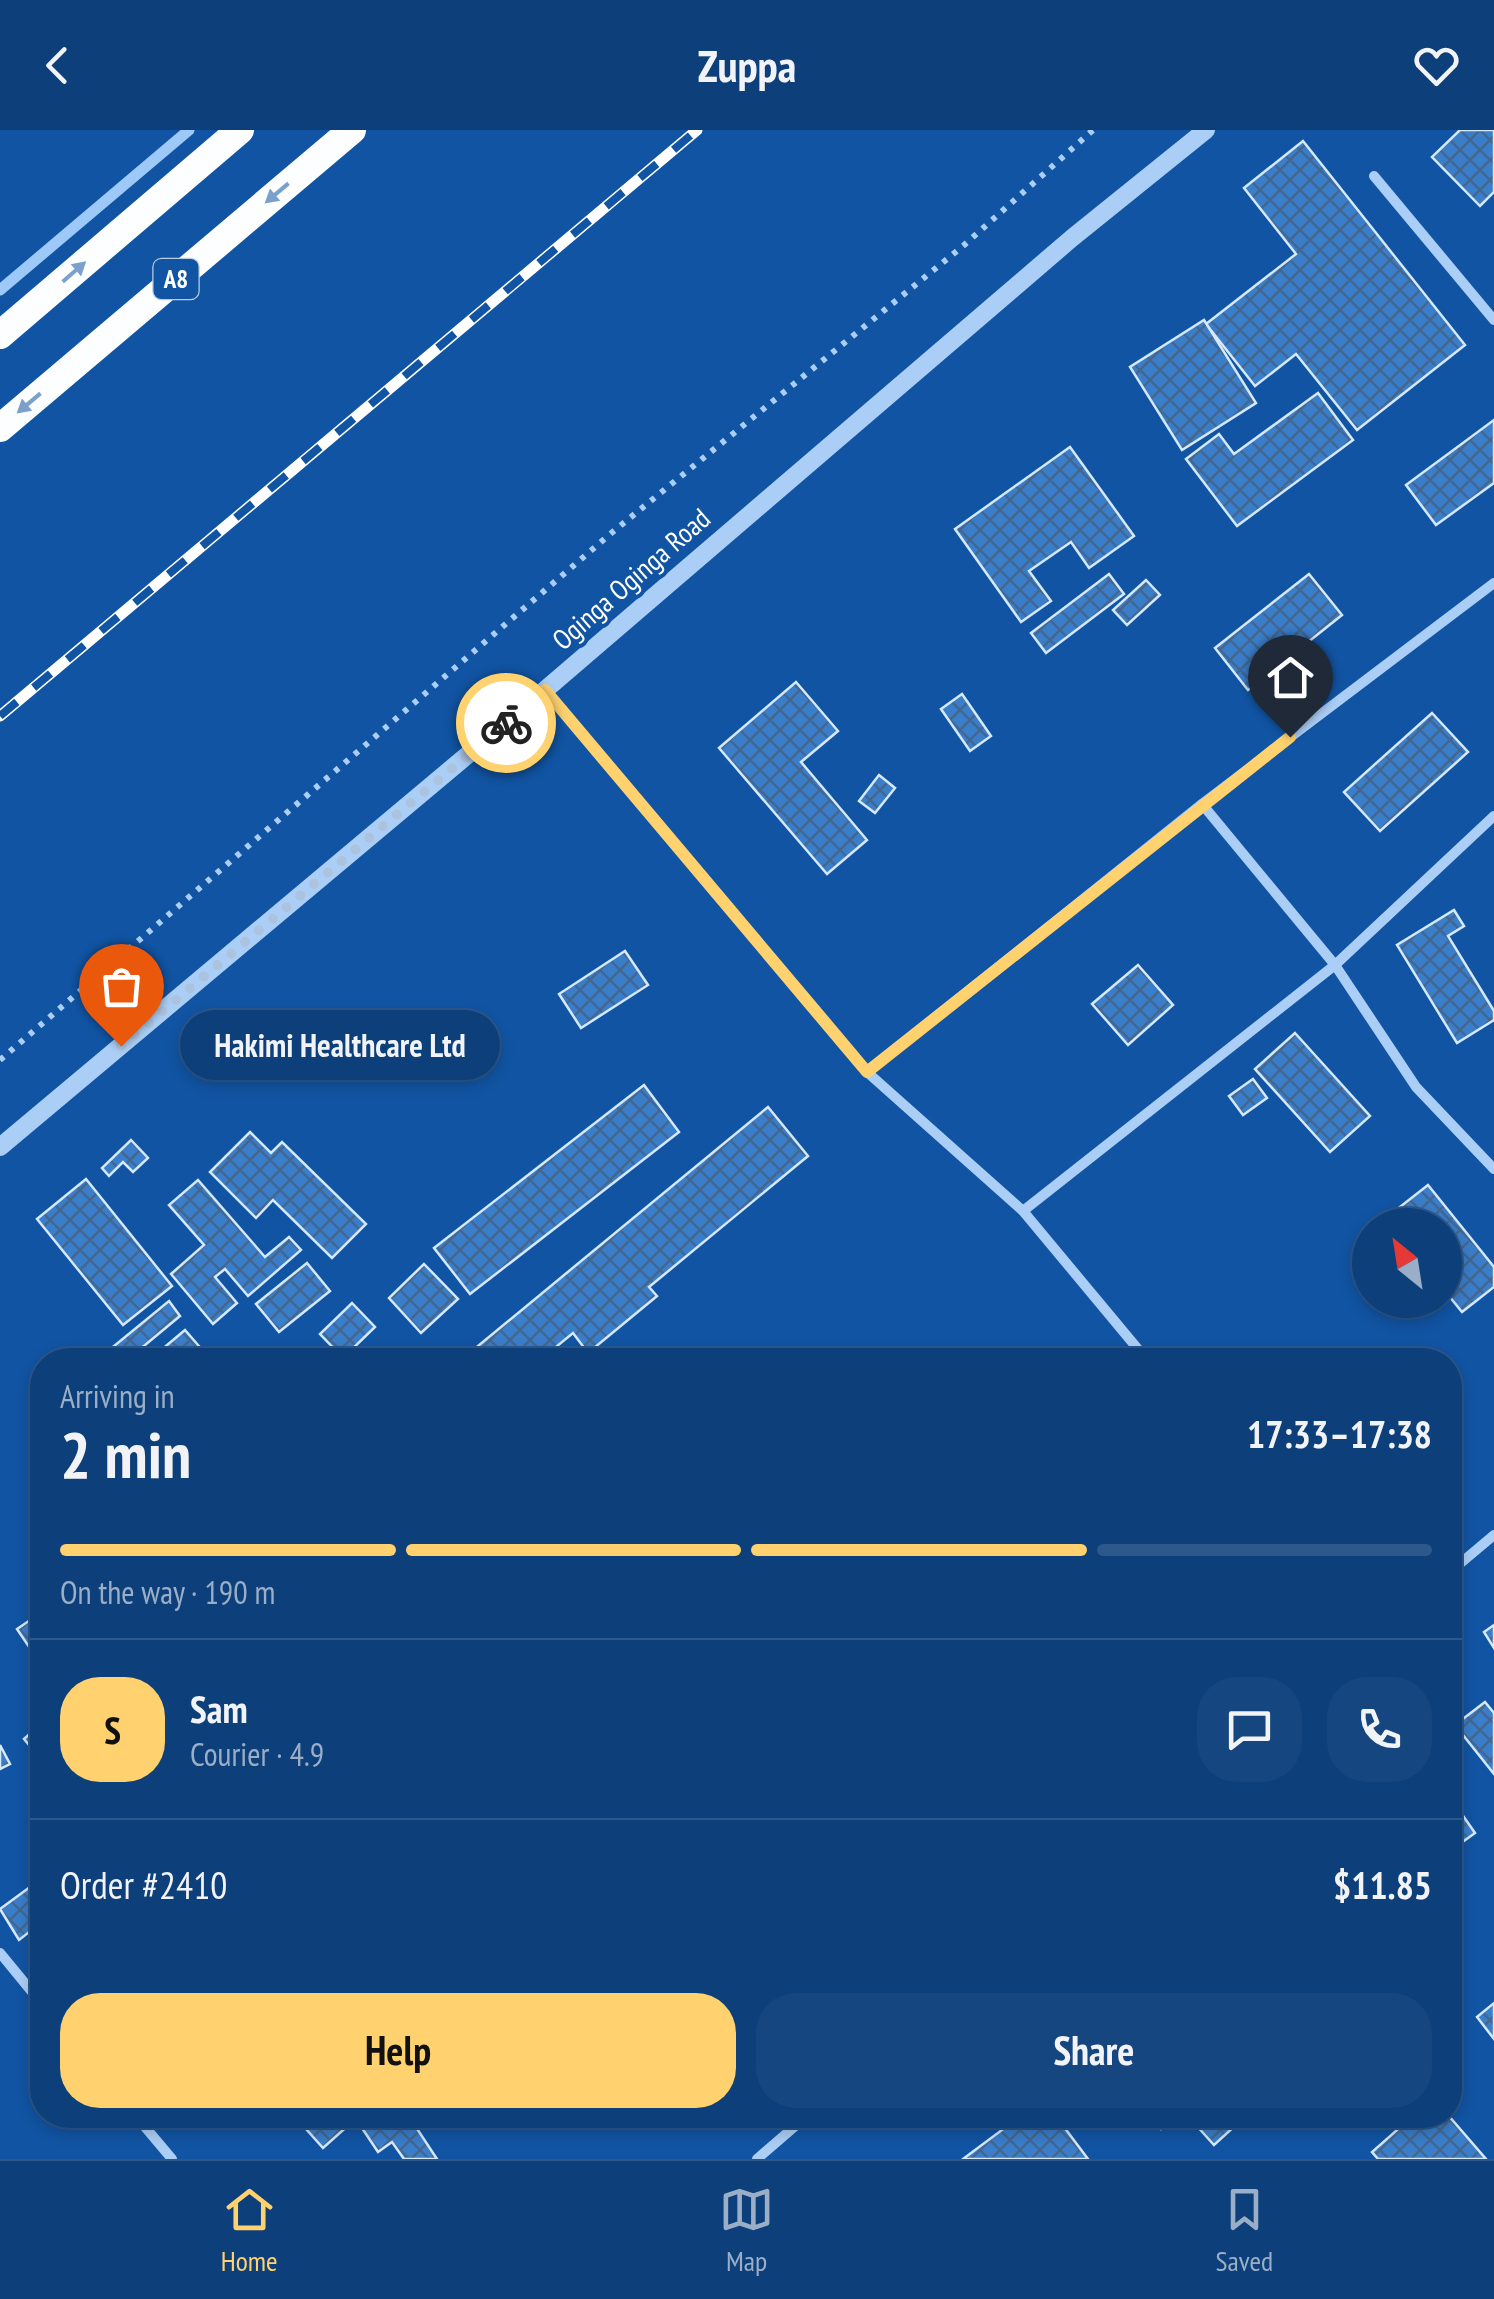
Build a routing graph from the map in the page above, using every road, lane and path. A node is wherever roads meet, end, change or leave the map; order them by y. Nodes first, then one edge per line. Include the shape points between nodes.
1 (240, 130) edge
2 (352, 130) edge
3 (1093, 130) edge
4 (1206, 130) edge
5 (1374, 176) dead end
6 (1494, 320) edge
7 (0, 335) edge
8 (0, 428) edge
9 (1494, 583) edge
10 (545, 690) junction
11 (1202, 804) junction
12 (1494, 816) edge
13 (1335, 964) junction
14 (0, 1060) edge
15 (867, 1072) junction
16 (0, 1148) edge
17 (1494, 1169) edge
18 (1023, 1211) junction
19 (1137, 1348) edge
20 (1494, 1535) edge
21 (1462, 1562) edge
22 (0, 1953) edge
23 (30, 1989) edge
24 (146, 2128) edge
25 (793, 2128) edge
26 (172, 2159) edge
27 (756, 2159) edge

7 -> 1 highway
2 -> 8 highway, A8
3 - 14 path via 963,246 609,535
4 - 10 street, Oginga Oginga Road
5 - 6 street
9 - 11 street
10 - 15 street
10 - 16 street, Oginga Oginga Road
11 - 13 street
11 - 15 street
12 - 13 street
13 - 17 street via 1416,1087
13 - 18 street
15 - 18 street
18 - 19 street
20 - 21 street
22 - 23 street
24 - 26 street
25 - 27 street

